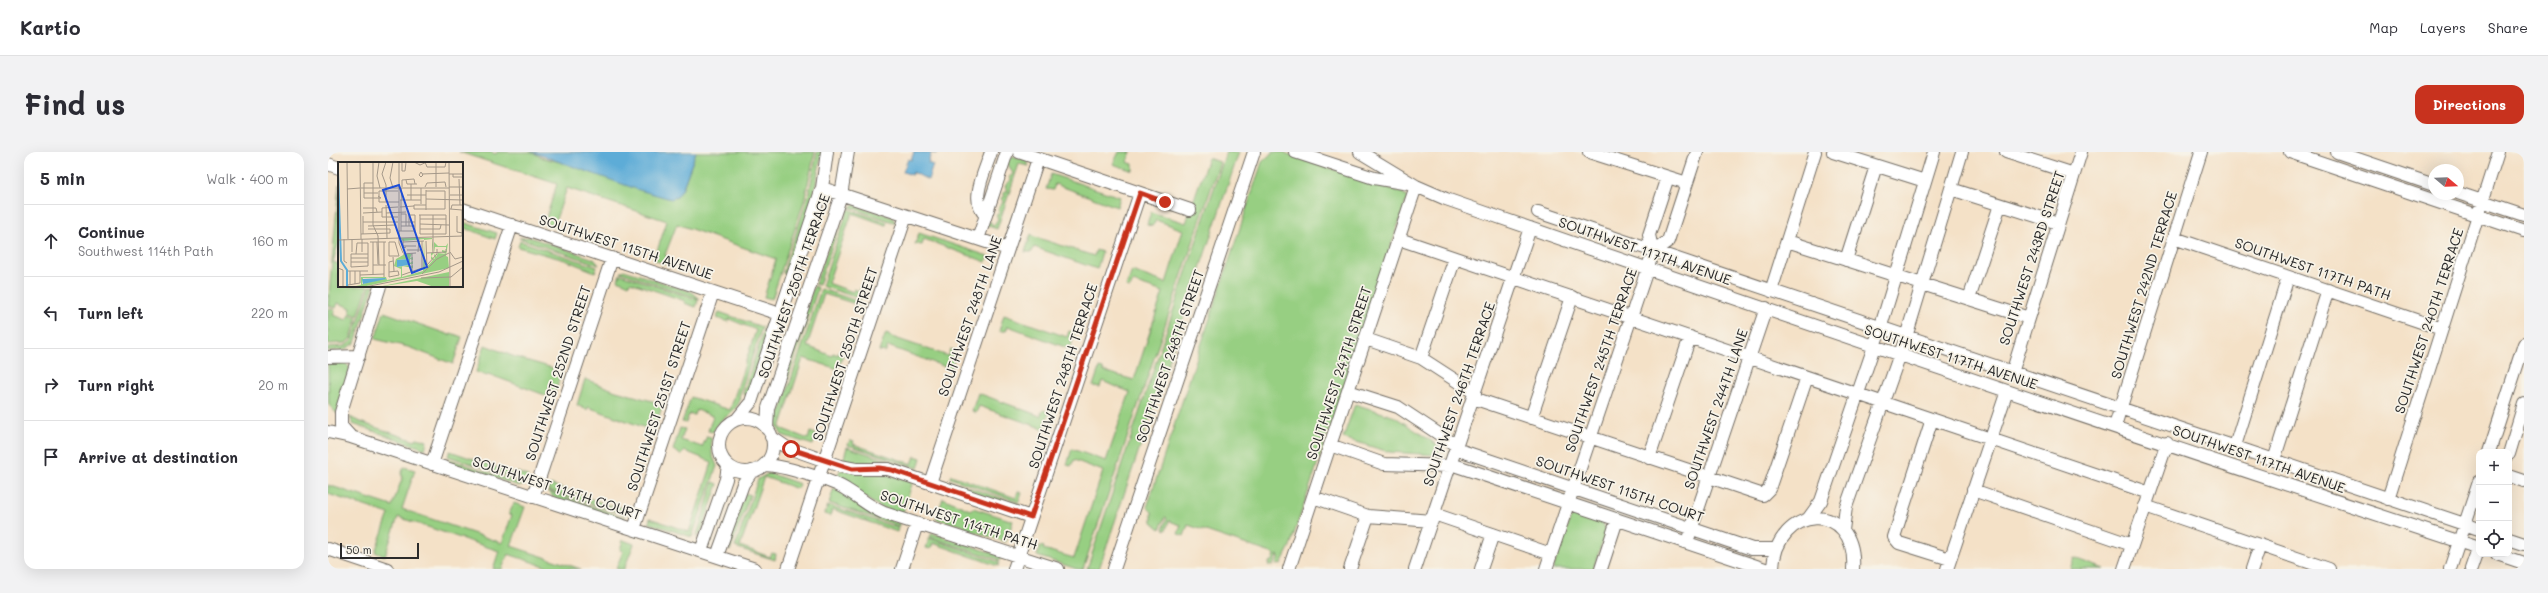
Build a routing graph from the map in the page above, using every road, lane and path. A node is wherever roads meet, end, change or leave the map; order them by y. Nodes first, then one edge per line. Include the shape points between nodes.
1 (827, 152) edge
2 (848, 152) edge
3 (991, 152) edge
4 (1007, 152) edge
5 (1018, 152) edge
6 (1254, 152) edge
7 (1295, 152) edge
8 (1360, 152) edge
9 (1589, 152) edge
10 (1697, 152) edge
11 (1815, 152) edge
12 (1832, 152) edge
13 (1934, 152) edge
14 (1962, 152) edge
15 (2006, 152) edge
16 (2080, 152) edge
17 (2201, 152) edge
18 (2290, 152) edge
19 (2337, 152) edge
20 (2498, 152) edge
21 (1038, 159) junction
22 (328, 164) edge
23 (1876, 166) junction
24 (338, 168) edge
25 (2074, 174) junction
26 (1668, 177) junction
27 (1925, 181) junction
28 (1687, 183) junction
29 (2428, 183) edge
30 (1416, 186) junction
31 (822, 188) junction
32 (1951, 189) junction
33 (1140, 193) junction
34 (841, 194) junction
35 (2464, 195) edge
36 (2482, 201) junction
37 (2000, 205) junction
38 (463, 208) edge
39 (1190, 210) dead end
40 (1538, 212) dead end
41 (986, 215) junction
42 (2478, 215) junction
43 (2524, 215) edge
44 (906, 216) junction
45 (2058, 223) junction
46 (512, 225) junction
47 (1530, 228) junction
48 (2524, 231) edge
49 (2174, 238) junction
50 (978, 239) junction
51 (1399, 239) junction
52 (1787, 241) junction
53 (1008, 249) junction
54 (1653, 252) junction
55 (612, 258) junction
56 (1455, 258) junction
57 (1846, 260) junction
58 (1647, 268) junction
59 (1894, 275) junction
60 (2288, 277) junction
61 (1514, 278) junction
62 (1924, 285) junction
63 (380, 287) edge
64 (2328, 290) junction
65 (1771, 291) junction
66 (713, 292) junction
67 (1572, 297) junction
68 (1969, 299) junction
69 (1766, 308) junction
70 (780, 314) junction
71 (1631, 317) junction
72 (2029, 318) junction
73 (1880, 329) junction
74 (2442, 329) junction
75 (1690, 337) junction
76 (1906, 337) junction
77 (1366, 339) junction
78 (2524, 344) edge
79 (1874, 348) junction
80 (1900, 355) junction
81 (359, 356) junction
82 (328, 357) edge
83 (1749, 357) junction
84 (1421, 358) junction
85 (2012, 373) junction
86 (1807, 377) junction
87 (1348, 391) junction
88 (2007, 391) junction
89 (1858, 394) junction
90 (1474, 396) junction
91 (1882, 402) junction
92 (2524, 404) edge
93 (2121, 408) junction
94 (2502, 411) junction
95 (2522, 417) edge
96 (738, 418) junction
97 (1531, 418) junction
98 (1932, 419) junction
99 (2115, 426) junction
100 (328, 432) edge
101 (769, 433) junction
102 (351, 437) junction
103 (1590, 438) junction
104 (1990, 439) junction
105 (2166, 443) junction
106 (1330, 445) junction
107 (2235, 446) junction
108 (1456, 448) junction
109 (2490, 449) edge
110 (2511, 449) edge
111 (1649, 458) junction
112 (2274, 460) junction
113 (825, 461) junction
114 (432, 464) junction
115 (728, 465) junction
116 (764, 465) junction
117 (1451, 465) junction
118 (752, 471) junction
119 (2512, 477) edge
120 (1708, 478) junction
121 (818, 479) junction
122 (2524, 481) edge
123 (930, 483) junction
124 (2478, 485) edge
125 (1573, 488) junction
126 (1973, 490) junction
127 (2150, 493) junction
128 (533, 497) junction
129 (1313, 497) junction
130 (2388, 499) junction
131 (1567, 506) junction
132 (2145, 506) junction
133 (1368, 516) junction
134 (1031, 517) junction
135 (1433, 517) junction
136 (1808, 519) junction
137 (1617, 520) junction
138 (917, 524) junction
139 (2465, 524) junction
140 (1691, 528) junction
141 (2476, 528) edge
142 (634, 529) junction
143 (1843, 530) junction
144 (1493, 534) junction
145 (2512, 540) edge
146 (2459, 542) junction
147 (1686, 543) junction
148 (2524, 544) edge
149 (2132, 545) junction
150 (2260, 545) junction
151 (2476, 546) edge
152 (1776, 549) junction
153 (328, 550) edge
154 (702, 551) junction
155 (1551, 554) junction
156 (2476, 555) edge
157 (718, 556) junction
158 (1018, 556) junction
159 (2505, 557) edge
160 (2524, 563) edge
161 (1732, 564) edge
162 (1948, 564) edge
163 (383, 568) edge
164 (755, 569) edge
165 (788, 569) edge
166 (902, 569) edge
167 (1014, 569) edge
168 (1058, 569) edge
169 (1114, 569) edge
170 (1289, 569) edge
171 (1350, 569) edge
172 (1416, 569) edge
173 (1481, 569) edge
174 (1546, 569) edge
175 (1601, 569) edge
176 (1765, 569) edge
177 (1772, 569) edge
178 (1853, 569) edge
179 (2124, 569) edge
180 (2252, 569) edge
181 (2329, 569) edge
182 (2450, 569) edge
183 (2471, 569) edge

1 - 31 street, SOUTHWEST 250TH TERRACE
2 - 34 street, SOUTHWEST 250TH TERRACE
3 - 41 street via 978,200 981,210
4 - 41 street
5 - 21 street
6 - 169 street, SOUTHWEST 248TH STREET
7 - 30 street, SOUTHWEST 117TH AVENUE via 1374,178
8 - 30 street, SOUTHWEST 117TH AVENUE
9 - 26 street
10 - 28 street
11 - 52 street
12 - 23 street
13 - 27 street
14 - 32 street
15 - 25 street
16 - 25 street, SOUTHWEST 243RD STREET
17 - 49 street, SOUTHWEST 242ND TERRACE
18 - 42 street
19 - 29 street
20 - 36 street, SOUTHWEST 240TH TERRACE
21 - 33 street
21 - 53 street, SOUTHWEST 248TH LANE
22 - 24 street
23 - 27 street
23 - 57 street
25 - 45 street, SOUTHWEST 243RD STREET
26 - 28 street
26 - 54 street via 1649,235
27 - 59 street
28 - 54 street via 1668,241
30 - 47 street, SOUTHWEST 117TH AVENUE
30 - 51 street, SOUTHWEST 247TH STREET
31 - 34 street
31 - 70 street, SOUTHWEST 250TH TERRACE
32 - 37 street
32 - 62 street
33 - 39 street
33 - 134 street, SOUTHWEST 248TH TERRACE
34 - 44 street
34 - 101 street, SOUTHWEST 250TH TERRACE via 768,408
35 - 36 street
36 - 42 street, SOUTHWEST 240TH TERRACE
36 - 43 street
37 - 45 street
37 - 68 street
38 - 46 street, SOUTHWEST 115TH AVENUE
40 - 54 street, SOUTHWEST 117TH AVENUE
41 - 50 street
42 - 48 street
42 - 74 street, SOUTHWEST 240TH TERRACE
44 - 50 street
44 - 113 street, SOUTHWEST 250TH STREET
45 - 72 street, SOUTHWEST 243RD STREET
46 - 55 street, SOUTHWEST 115TH AVENUE
46 - 114 street
47 - 58 street, SOUTHWEST 117TH AVENUE
47 - 61 street, SOUTHWEST 246TH TERRACE
49 - 60 street, SOUTHWEST 117TH PATH
49 - 93 street, SOUTHWEST 242ND TERRACE
50 - 53 street
51 - 56 street
51 - 77 street, SOUTHWEST 247TH STREET
52 - 57 street
52 - 65 street
53 - 123 street, SOUTHWEST 248TH LANE
54 - 58 street, SOUTHWEST 245TH TERRACE
54 - 65 street, SOUTHWEST 117TH AVENUE
55 - 66 street, SOUTHWEST 115TH AVENUE
55 - 128 street, SOUTHWEST 252ND STREET
56 - 61 street
56 - 84 street
57 - 59 street
58 - 69 street, SOUTHWEST 117TH AVENUE
58 - 71 street, SOUTHWEST 245TH TERRACE
59 - 62 street
59 - 73 street
60 - 64 street, SOUTHWEST 117TH PATH
60 - 107 street
61 - 67 street
61 - 90 street, SOUTHWEST 246TH TERRACE
62 - 68 street
62 - 76 street
63 - 81 street
64 - 74 street, SOUTHWEST 117TH PATH
64 - 112 street
65 - 73 street, SOUTHWEST 117TH AVENUE
66 - 70 street, SOUTHWEST 115TH AVENUE
66 - 142 street, SOUTHWEST 251ST STREET
67 - 71 street
67 - 97 street
68 - 72 street
69 - 79 street, SOUTHWEST 117TH AVENUE
69 - 83 street, SOUTHWEST 244TH LANE
70 - 96 street, SOUTHWEST 250TH TERRACE via 751,402
71 - 75 street
71 - 103 street, SOUTHWEST 245TH TERRACE
72 - 85 street, SOUTHWEST 243RD STREET
73 - 76 street, SOUTHWEST 117TH AVENUE
73 - 79 street
74 - 130 street, SOUTHWEST 240TH TERRACE
75 - 83 street
75 - 111 street
76 - 80 street
76 - 85 street, SOUTHWEST 117TH AVENUE
77 - 84 street
77 - 87 street, SOUTHWEST 247TH STREET
78 - 94 street
79 - 80 street, SOUTHWEST 117TH AVENUE
79 - 89 street
80 - 88 street, SOUTHWEST 117TH AVENUE
80 - 91 street
81 - 82 street
81 - 102 street via 340,418 341,426
83 - 86 street
83 - 120 street, SOUTHWEST 244TH LANE
84 - 90 street
85 - 93 street, SOUTHWEST 117TH AVENUE
86 - 89 street
86 - 120 street via 1767,493 1759,495
87 - 106 street, SOUTHWEST 247TH STREET
87 - 108 street, SOUTHWEST 115TH COURT via 1398,407
88 - 99 street, SOUTHWEST 117TH AVENUE
88 - 104 street
89 - 91 street
89 - 136 street via 1821,501
90 - 97 street
90 - 108 street, SOUTHWEST 246TH TERRACE
91 - 98 street
91 - 143 street via 1846,507
92 - 95 street
93 - 99 street, SOUTHWEST 242ND TERRACE
93 - 107 street, SOUTHWEST 117TH AVENUE
94 - 95 street
94 - 109 street
95 - 110 street
96 - 101 street via 755,420
96 - 115 street via 724,429 719,441 720,455
97 - 103 street
98 - 104 street
98 - 162 street via 1894,537 1906,546
99 - 105 street, SOUTHWEST 117TH AVENUE
100 - 102 street, SOUTHWEST 114TH COURT
101 - 113 street, SOUTHWEST 114TH PATH via 786,447
101 - 116 street via 771,454
102 - 114 street, SOUTHWEST 114TH COURT
103 - 111 street
103 - 125 street, SOUTHWEST 245TH TERRACE
104 - 126 street
104 - 127 street
105 - 127 street
105 - 146 street, SOUTHWEST 117TH AVENUE
106 - 117 street, SOUTHWEST 115TH COURT via 1384,464
106 - 129 street, SOUTHWEST 247TH STREET
107 - 112 street, SOUTHWEST 117TH AVENUE
108 - 117 street, SOUTHWEST 246TH TERRACE
108 - 125 street, SOUTHWEST 115TH COURT
111 - 120 street
112 - 130 street, SOUTHWEST 117TH AVENUE
113 - 121 street, SOUTHWEST 250TH STREET
113 - 123 street, SOUTHWEST 114TH PATH via 852,469 888,469
114 - 128 street, SOUTHWEST 114TH COURT
115 - 118 street via 739,471
115 - 154 street via 726,479
116 - 118 street
116 - 121 street, SOUTHWEST 114TH PATH via 774,465
117 - 131 street, SOUTHWEST 115TH COURT
117 - 135 street, SOUTHWEST 246TH TERRACE
118 - 157 street via 743,484
119 - 122 street
120 - 140 street, SOUTHWEST 244TH LANE
121 - 138 street, SOUTHWEST 114TH PATH via 847,490 870,507
121 - 165 street, SOUTHWEST 250TH STREET
123 - 134 street, SOUTHWEST 114TH PATH
124 - 139 street
125 - 131 street, SOUTHWEST 245TH TERRACE
125 - 140 street, SOUTHWEST 115TH COURT
126 - 149 street
126 - 162 street
127 - 132 street
128 - 142 street, SOUTHWEST 114TH COURT
129 - 133 street
129 - 170 street, SOUTHWEST 247TH STREET
130 - 139 street, SOUTHWEST 117TH AVENUE
131 - 137 street, SOUTHWEST 115TH COURT
131 - 155 street, SOUTHWEST 245TH TERRACE
132 - 149 street
132 - 150 street
133 - 135 street
133 - 171 street
134 - 158 street, SOUTHWEST 248TH TERRACE
135 - 144 street
135 - 172 street, SOUTHWEST 246TH TERRACE
136 - 143 street via 1817,517 1830,520
136 - 152 street via 1788,531
137 - 147 street, SOUTHWEST 115TH COURT
137 - 175 street
138 - 158 street, SOUTHWEST 114TH PATH
138 - 166 street
139 - 141 street, SOUTHWEST 117TH AVENUE
139 - 146 street
140 - 147 street, SOUTHWEST 244TH LANE
140 - 152 street, SOUTHWEST 115TH COURT via 1752,549
142 - 154 street, SOUTHWEST 114TH COURT
143 - 178 street via 1852,548
144 - 155 street
144 - 173 street
145 - 148 street
146 - 151 street, SOUTHWEST 117TH AVENUE
146 - 182 street
147 - 161 street, SOUTHWEST 115TH COURT
149 - 179 street
150 - 180 street
150 - 181 street
152 - 177 street
153 - 163 street
154 - 157 street, SOUTHWEST 114TH COURT
155 - 174 street, SOUTHWEST 245TH TERRACE
156 - 183 street
157 - 164 street, SOUTHWEST 114TH COURT
158 - 167 street, SOUTHWEST 248TH TERRACE
158 - 168 street, SOUTHWEST 114TH PATH
159 - 160 street
161 - 176 street, SOUTHWEST 115TH COURT

